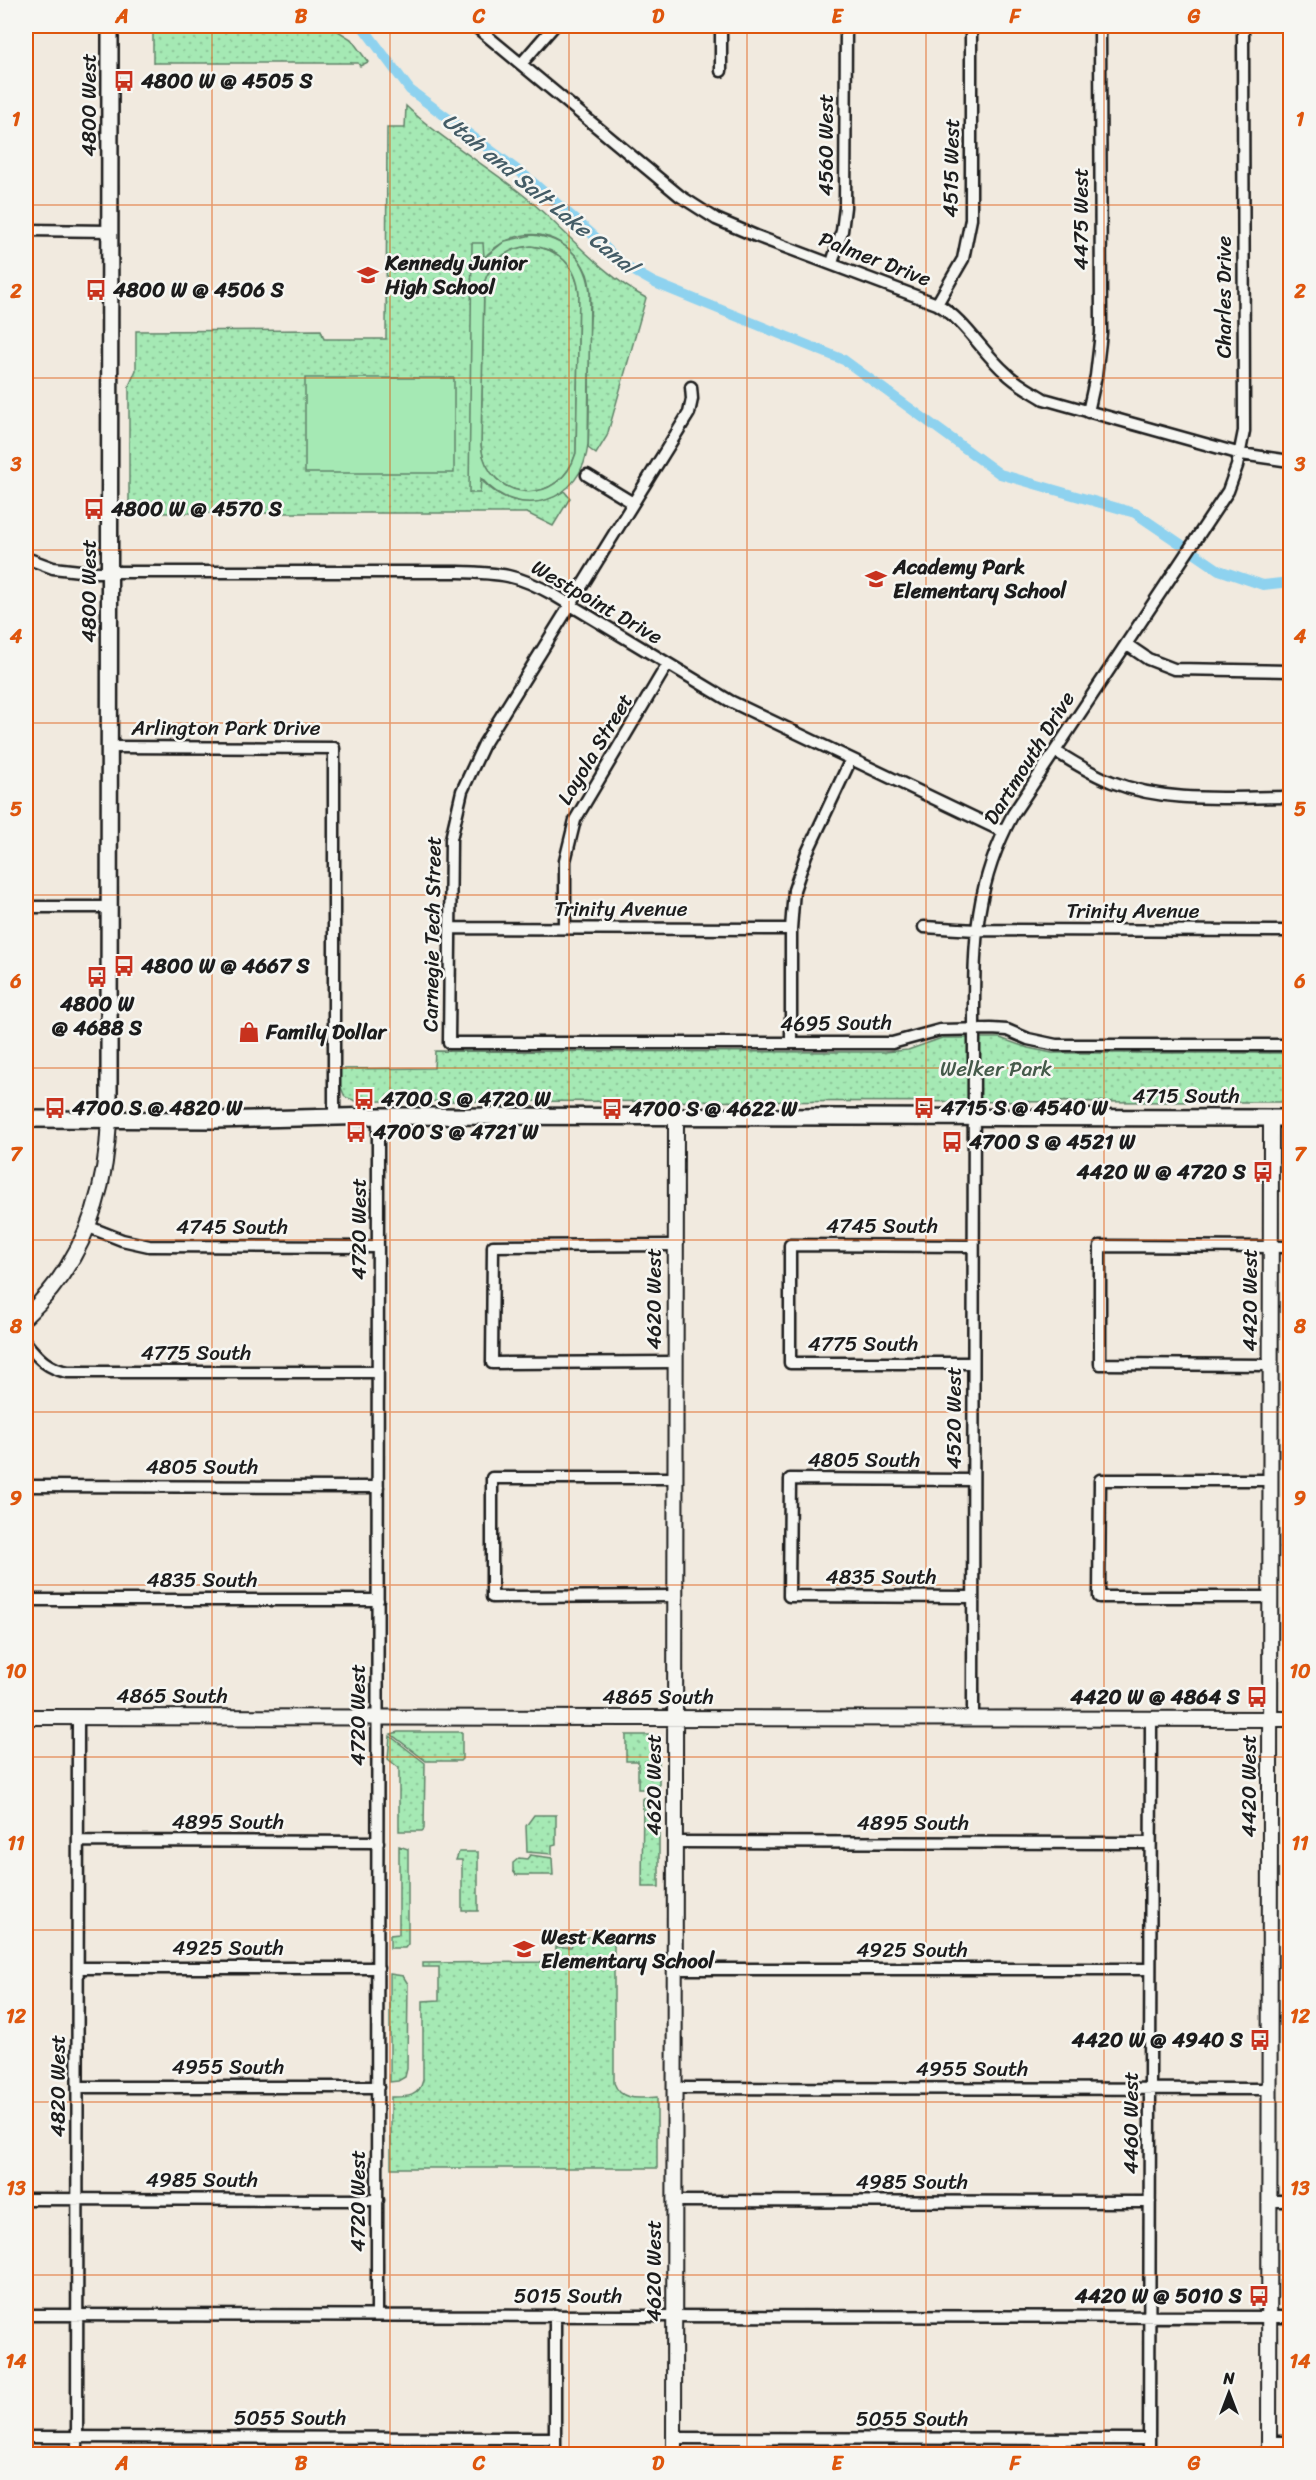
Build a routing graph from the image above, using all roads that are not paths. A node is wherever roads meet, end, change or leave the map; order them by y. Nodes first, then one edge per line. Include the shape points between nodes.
1 (110, 26) edge
2 (475, 26) edge
3 (554, 26) edge
4 (721, 26) edge
5 (846, 26) edge
6 (971, 26) edge
7 (1100, 26) edge
8 (1243, 26) edge
9 (521, 64) junction
10 (720, 72) dead end
11 (26, 230) edge
12 (111, 231) junction
13 (832, 263) junction
14 (937, 304) junction
15 (692, 387) dead end
16 (1088, 412) junction
17 (1241, 454) junction
18 (1290, 461) edge
19 (587, 475) dead end
20 (633, 503) junction
21 (1187, 553) joint
22 (26, 558) edge
23 (110, 572) junction
24 (570, 605) junction
25 (1126, 644) junction
26 (667, 665) junction
27 (1290, 671) edge
28 (110, 747) junction
29 (1055, 751) junction
30 (851, 759) junction
31 (1290, 797) edge
32 (1004, 832) junction
33 (26, 907) edge
34 (110, 908) junction
35 (924, 927) dead end
36 (450, 928) junction
37 (565, 928) junction
38 (791, 929) junction
39 (976, 930) junction
40 (1290, 931) edge
41 (974, 1029) junction
42 (449, 1043) joint
43 (792, 1043) junction
44 (1290, 1045) edge
45 (676, 1115) junction
46 (378, 1116) junction
47 (974, 1116) junction
48 (334, 1117) junction
49 (1271, 1118) junction
50 (1290, 1118) edge
51 (26, 1119) edge
52 (110, 1120) junction
53 (89, 1227) junction
54 (675, 1245) junction
55 (973, 1246) junction
56 (1270, 1246) junction
57 (378, 1247) junction
58 (1290, 1247) edge
59 (26, 1316) edge
60 (26, 1343) edge
61 (675, 1362) junction
62 (790, 1363) joint
63 (973, 1363) junction
64 (1271, 1365) junction
65 (378, 1372) junction
66 (675, 1478) junction
67 (973, 1480) junction
68 (1270, 1480) junction
69 (26, 1486) edge
70 (378, 1487) junction
71 (675, 1596) junction
72 (789, 1596) joint
73 (973, 1597) junction
74 (1270, 1597) junction
75 (26, 1600) edge
76 (378, 1600) junction
77 (26, 1717) edge
78 (78, 1717) junction
79 (378, 1717) junction
80 (675, 1719) junction
81 (973, 1719) junction
82 (1151, 1719) junction
83 (1270, 1719) junction
84 (1290, 1719) edge
85 (78, 1841) junction
86 (378, 1842) junction
87 (675, 1842) junction
88 (1150, 1843) junction
89 (78, 1968) junction
90 (378, 1968) junction
91 (675, 1969) junction
92 (1150, 1969) junction
93 (78, 2086) junction
94 (378, 2087) junction
95 (675, 2088) junction
96 (1150, 2088) junction
97 (1270, 2089) junction
98 (26, 2199) edge
99 (77, 2200) junction
100 (378, 2200) junction
101 (675, 2201) junction
102 (1270, 2201) junction
103 (1290, 2201) edge
104 (1150, 2202) junction
105 (26, 2315) edge
106 (77, 2315) junction
107 (377, 2315) junction
108 (555, 2315) junction
109 (675, 2315) junction
110 (1150, 2317) junction
111 (1269, 2317) junction
112 (1290, 2317) edge
113 (26, 2437) edge
114 (77, 2437) junction
115 (555, 2438) junction
116 (674, 2438) junction
117 (1149, 2439) junction
118 (1290, 2442) edge
119 (1269, 2448) edge
120 (77, 2454) edge
121 (555, 2454) edge
122 (674, 2454) edge
123 (1149, 2454) edge

1 - 12 main road, 4800 West
2 - 9 street, Palmer Drive
3 - 9 street
4 - 10 street
5 - 13 street, 4560 West via 846,200
6 - 14 street, 4515 West via 971,219 963,259
7 - 16 street, 4475 West via 1101,333
8 - 17 street, Charles Drive
9 - 13 street, Palmer Drive via 680,196 716,219
11 - 12 street
12 - 23 main road, 4800 West
13 - 14 street, Palmer Drive
14 - 16 street, Palmer Drive via 960,322 1024,388 1044,399
15 - 20 street, Carnegie Tech Street via 689,413
16 - 17 street, Palmer Drive
17 - 18 street, Palmer Drive
17 - 21 street, Charles Drive via 1228,491
19 - 20 street
20 - 24 street, Carnegie Tech Street
21 - 25 street, Dartmouth Drive
22 - 23 street, Westpoint Drive via 53,568
23 - 24 street, Westpoint Drive via 493,573 528,580
23 - 28 main road, 4800 West
24 - 26 street, Westpoint Drive
24 - 36 street, Carnegie Tech Street via 483,744 462,791 450,852
25 - 27 street via 1148,659 1174,669
25 - 29 street, Dartmouth Drive
26 - 30 street, Westpoint Drive via 730,701
26 - 37 street, Loyola Street via 575,820 565,861
28 - 34 main road, 4800 West
28 - 48 street, Arlington Park Drive via 334,748
29 - 31 street via 1112,782 1156,794
29 - 32 street, Dartmouth Drive
30 - 32 street, Westpoint Drive
30 - 38 street via 799,871
32 - 39 street, Dartmouth Drive via 982,891
33 - 34 street
34 - 52 main road, 4800 West
35 - 39 street, Trinity Avenue
36 - 37 street, Trinity Avenue
36 - 42 street, Carnegie Tech Street
37 - 38 street, Trinity Avenue
38 - 43 street
39 - 40 street, Trinity Avenue
39 - 41 street, Dartmouth Drive
41 - 43 street, 4695 South via 940,1030 892,1043
41 - 44 street, 4695 South via 1007,1030 1056,1045
41 - 47 street, Dartmouth Drive
42 - 43 street, 4695 South
45 - 46 main road, 4715 South
45 - 47 main road, 4715 South
45 - 54 street, 4620 West
46 - 48 main road, 4715 South
46 - 57 street, 4720 West
47 - 49 main road, 4715 South
47 - 55 street, 4520 West
48 - 52 main road, 4715 South
49 - 50 main road, 4715 South
49 - 56 street, 4420 West
51 - 52 main road, 4715 South
52 - 53 street via 103,1180
53 - 57 street, 4745 South via 149,1246
53 - 59 street via 64,1272
54 - 61 street, 4620 West
54 - 61 street via 493,1246 492,1363
55 - 62 street, 4745 South via 790,1245
55 - 63 street, 4520 West
56 - 58 street
56 - 64 street, 4420 West
56 - 64 street via 1100,1246 1101,1364
57 - 65 street, 4720 West
60 - 65 street, 4775 South via 44,1363 68,1372
61 - 66 street, 4620 West
62 - 63 street, 4775 South
63 - 67 street, 4520 West
64 - 68 street, 4420 West
65 - 70 street, 4720 West
66 - 71 street, 4620 West
66 - 71 street via 492,1478 492,1597
67 - 72 street, 4805 South via 790,1479
67 - 73 street, 4520 West
68 - 74 street, 4420 West
68 - 74 street via 1100,1480 1099,1597
69 - 70 street, 4805 South
70 - 76 street, 4720 West
71 - 80 street, 4620 West
72 - 73 street, 4835 South
73 - 81 street, 4520 West
74 - 83 street, 4420 West
75 - 76 street, 4835 South
76 - 79 street, 4720 West
77 - 78 street, 4865 South
78 - 79 street, 4865 South
78 - 85 street, 4820 West
79 - 80 street, 4865 South
79 - 86 street, 4720 West
80 - 81 street, 4865 South
80 - 87 street, 4620 West
81 - 82 street, 4865 South
82 - 83 street, 4865 South
82 - 88 street, 4460 West
83 - 84 street, 4865 South
83 - 97 street, 4420 West
85 - 86 street, 4895 South
85 - 89 street, 4820 West
86 - 90 street, 4720 West
87 - 88 street, 4895 South
87 - 91 street, 4620 West
88 - 92 street, 4460 West
89 - 90 street, 4925 South
89 - 93 street, 4820 West
90 - 94 street, 4720 West
91 - 92 street, 4925 South
91 - 95 street, 4620 West
92 - 96 street, 4460 West
93 - 94 street, 4955 South
93 - 99 street, 4820 West
94 - 100 street, 4720 West
95 - 96 street, 4955 South
95 - 101 street, 4620 West
96 - 97 street, 4955 South
96 - 104 street, 4460 West
97 - 102 street, 4420 West
98 - 99 street, 4985 South
99 - 100 street, 4985 South
99 - 106 street, 4820 West
100 - 107 street, 4720 West
101 - 104 street, 4985 South
101 - 109 street, 4620 West
102 - 103 street
102 - 111 street, 4420 West
104 - 110 street, 4460 West
105 - 106 street, 5015 South
106 - 107 street, 5015 South
106 - 114 street, 4820 West
107 - 108 street, 5015 South
108 - 109 street, 5015 South
108 - 115 street
109 - 110 street, 5015 South
109 - 116 street, 4620 West
110 - 111 street, 5015 South
110 - 117 street, 4460 West
111 - 112 street, 5015 South
111 - 119 street, 4420 West
113 - 114 street, 5055 South
114 - 115 street, 5055 South
114 - 120 street, 4820 West
115 - 121 street
116 - 117 street, 5055 South
116 - 122 street, 4620 West
117 - 123 street, 4460 West
118 - 119 street

